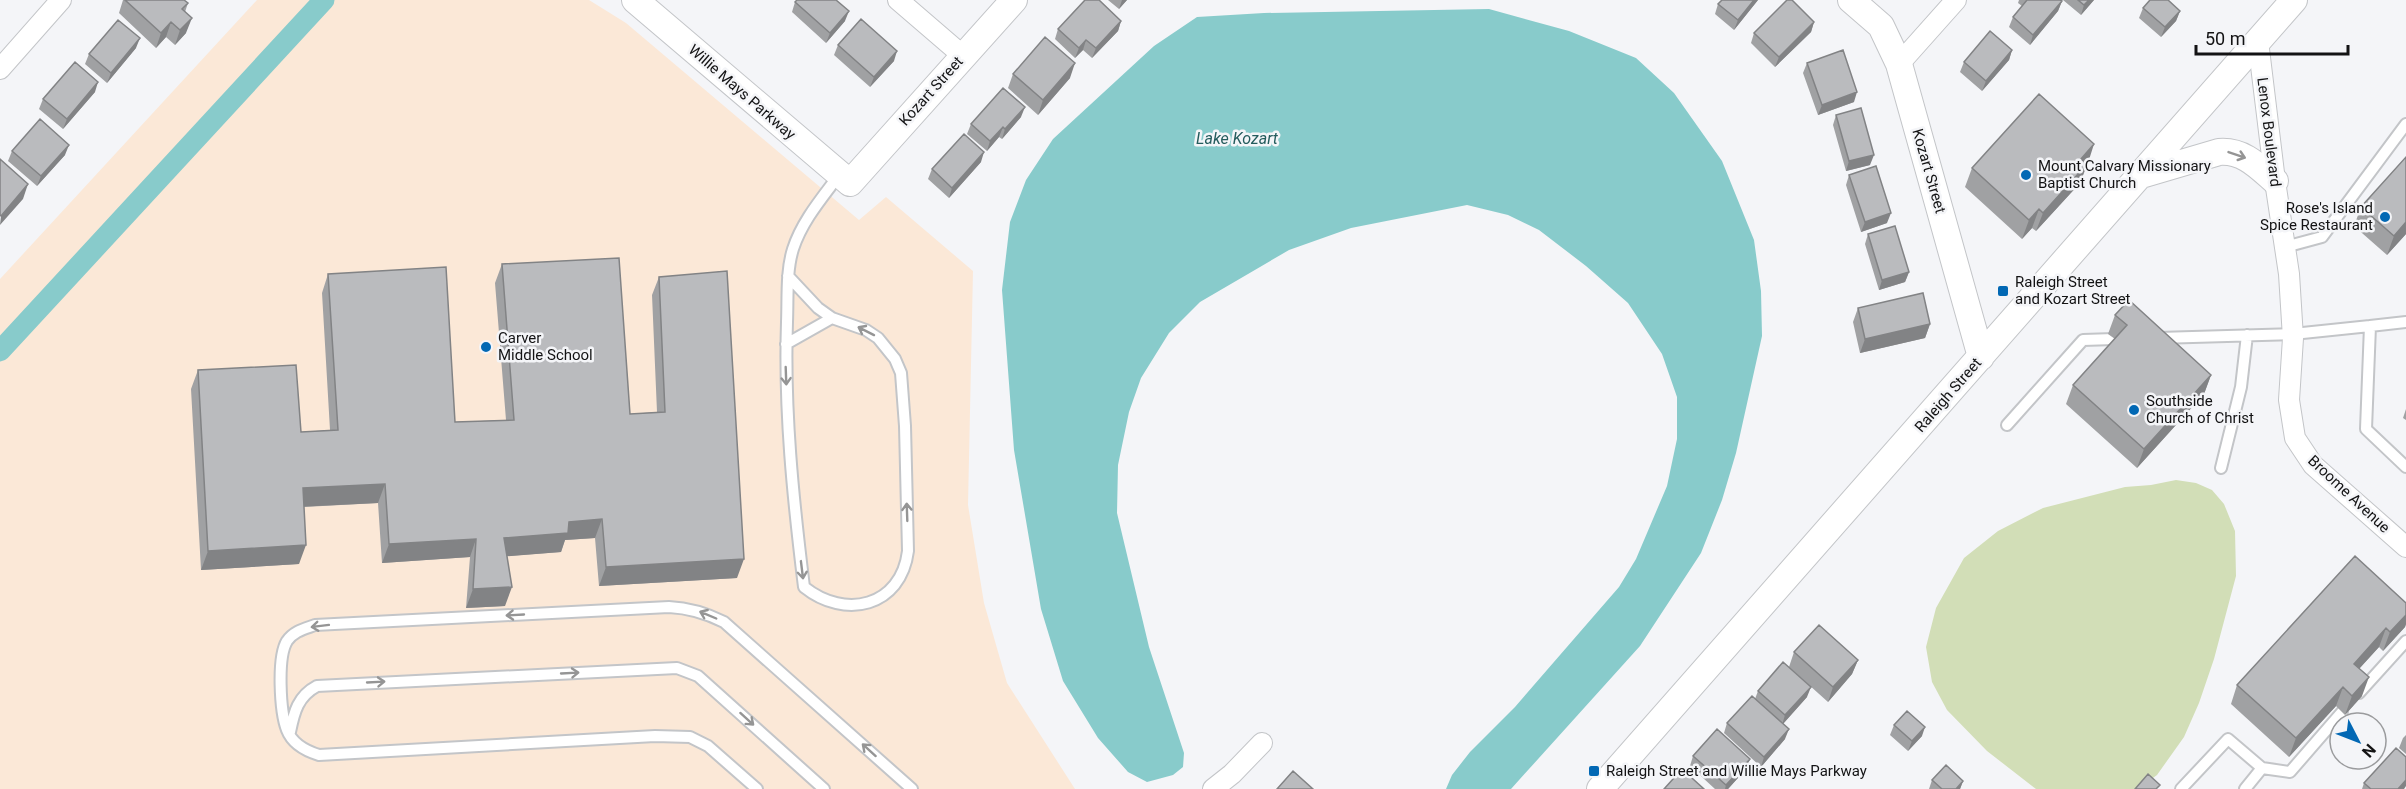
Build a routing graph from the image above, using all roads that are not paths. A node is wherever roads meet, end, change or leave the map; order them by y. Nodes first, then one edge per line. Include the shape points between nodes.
1 (61, 0) edge
2 (635, 0) edge
3 (898, 0) edge
4 (1014, 0) edge
5 (1851, 0) edge
6 (1956, 0) edge
7 (2294, 0) edge
8 (2258, 41) junction
9 (963, 55) junction
10 (1899, 64) junction
11 (0, 69) edge
12 (2406, 124) edge
13 (2141, 175) junction
14 (845, 179) junction
15 (2275, 181) junction
16 (2285, 247) junction
17 (788, 276) junction
18 (832, 318) junction
19 (2406, 322) edge
20 (2370, 326) junction
21 (2293, 334) junction
22 (2247, 335) junction
23 (2143, 338) edge
24 (2114, 339) edge
25 (786, 344) junction
26 (1981, 357) junction
27 (2007, 424) dead end
28 (2295, 438) joint
29 (2406, 467) edge
30 (2221, 468) dead end
31 (2406, 547) edge
32 (2406, 641) edge
33 (2359, 693) edge
34 (2328, 728) edge
35 (290, 735) junction
36 (1263, 743) dead end
37 (2262, 768) junction
38 (757, 789) edge
39 (824, 789) edge
40 (912, 789) edge
41 (1213, 789) edge
42 (1600, 789) edge
43 (2181, 789) edge
44 (2245, 789) edge

1 - 11 street
2 - 14 street, Willie Mays Parkway
3 - 9 street
4 - 9 street, Kozart Street
5 - 10 street, Kozart Street via 1881,26
6 - 10 street
7 - 8 street, Raleigh Street
8 - 13 street, Raleigh Street
8 - 15 street, Lenox Boulevard
9 - 14 street, Kozart Street
10 - 26 street, Kozart Street
12 - 16 lane via 2322,237
13 -> 15 street via 2230,151 2257,165
13 - 26 street, Raleigh Street
14 - 17 lane via 805,222 793,250
15 - 16 street, Lenox Boulevard
16 - 21 street, Lenox Boulevard
17 - 18 lane
17 - 25 lane
18 - 25 lane
25 -> 18 lane via 788,435 804,587 843,606 863,605 881,597 906,568 901,373 878,338
19 - 20 lane
20 - 21 lane
20 - 29 lane via 2366,429
21 - 22 lane
21 - 28 street, Lenox Boulevard via 2289,400
22 - 23 lane
22 - 30 lane via 2241,387
24 - 27 lane via 2083,340
26 - 42 street, Raleigh Street
28 - 31 street, Broome Avenue via 2313,465
32 - 33 lane
34 - 37 lane via 2290,772
35 - 38 lane via 310,752 331,756 690,737 708,746
35 -> 39 lane via 300,699 317,686 677,668 698,676
40 -> 35 lane via 724,622 688,608 315,626 297,632 287,642 281,657 286,729
36 - 41 street
37 - 43 lane via 2228,739
37 - 44 lane

